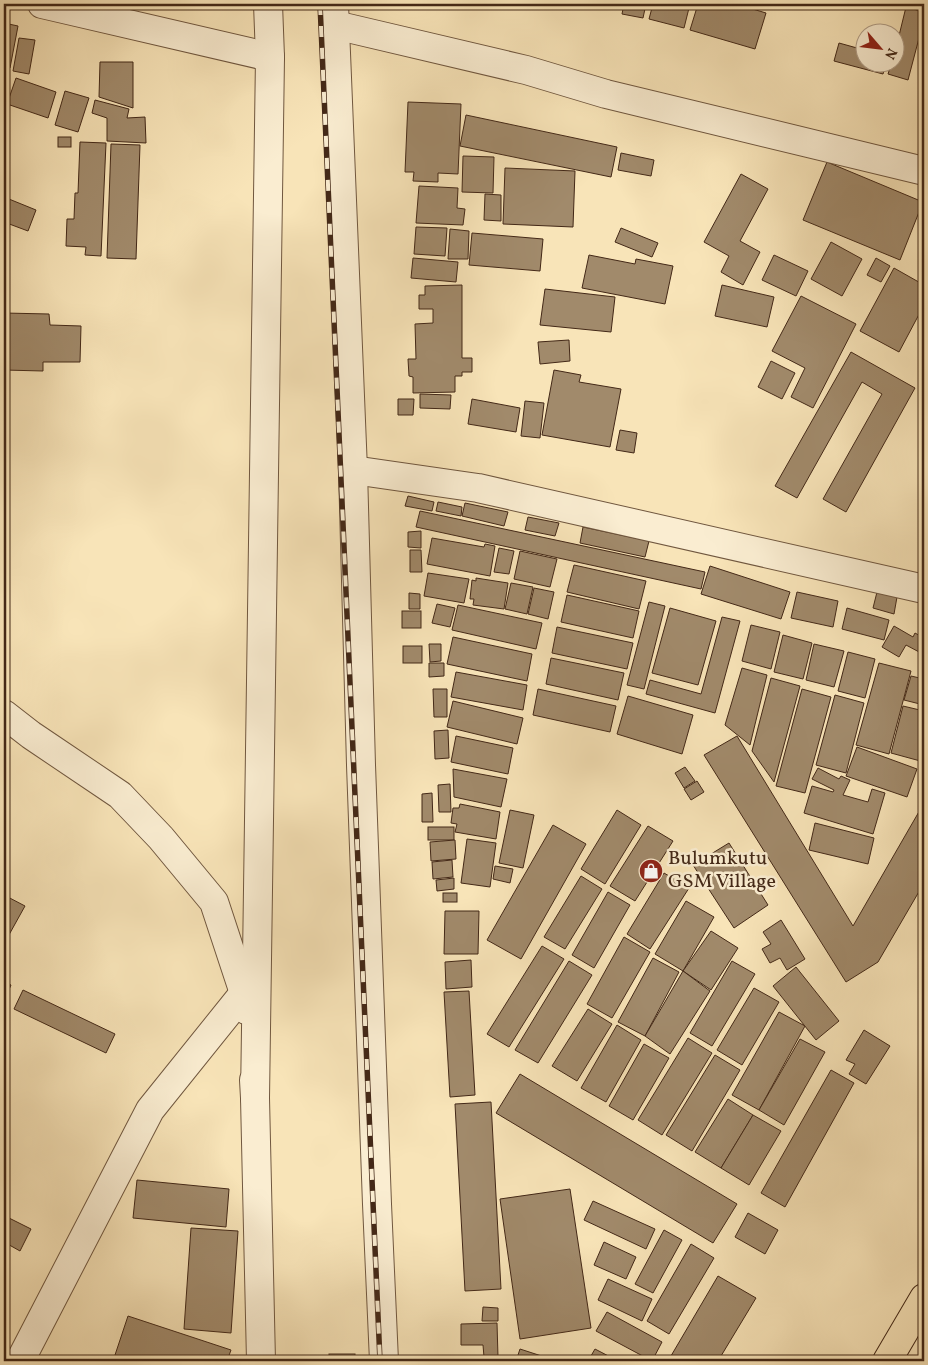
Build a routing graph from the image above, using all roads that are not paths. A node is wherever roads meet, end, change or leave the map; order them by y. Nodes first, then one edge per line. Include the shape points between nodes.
1 (42, 4) edge
2 (268, 4) edge
3 (335, 14) edge
4 (270, 57) junction
5 (924, 171) edge
6 (353, 470) junction
7 (924, 589) edge
8 (4, 714) edge
9 (244, 993) junction
10 (256, 1098) junction
11 (924, 1298) edge
12 (20, 1361) edge
13 (261, 1361) edge
14 (384, 1361) edge
15 (887, 1361) edge

1 - 4 street
2 - 4 street
3 - 5 street via 606,94
3 - 6 street
4 - 10 street
6 - 7 street via 478,488
6 - 14 street
8 - 9 street via 120,795 161,838 214,902
9 - 10 street
9 - 12 street via 150,1110
10 - 13 street
11 - 15 highway

